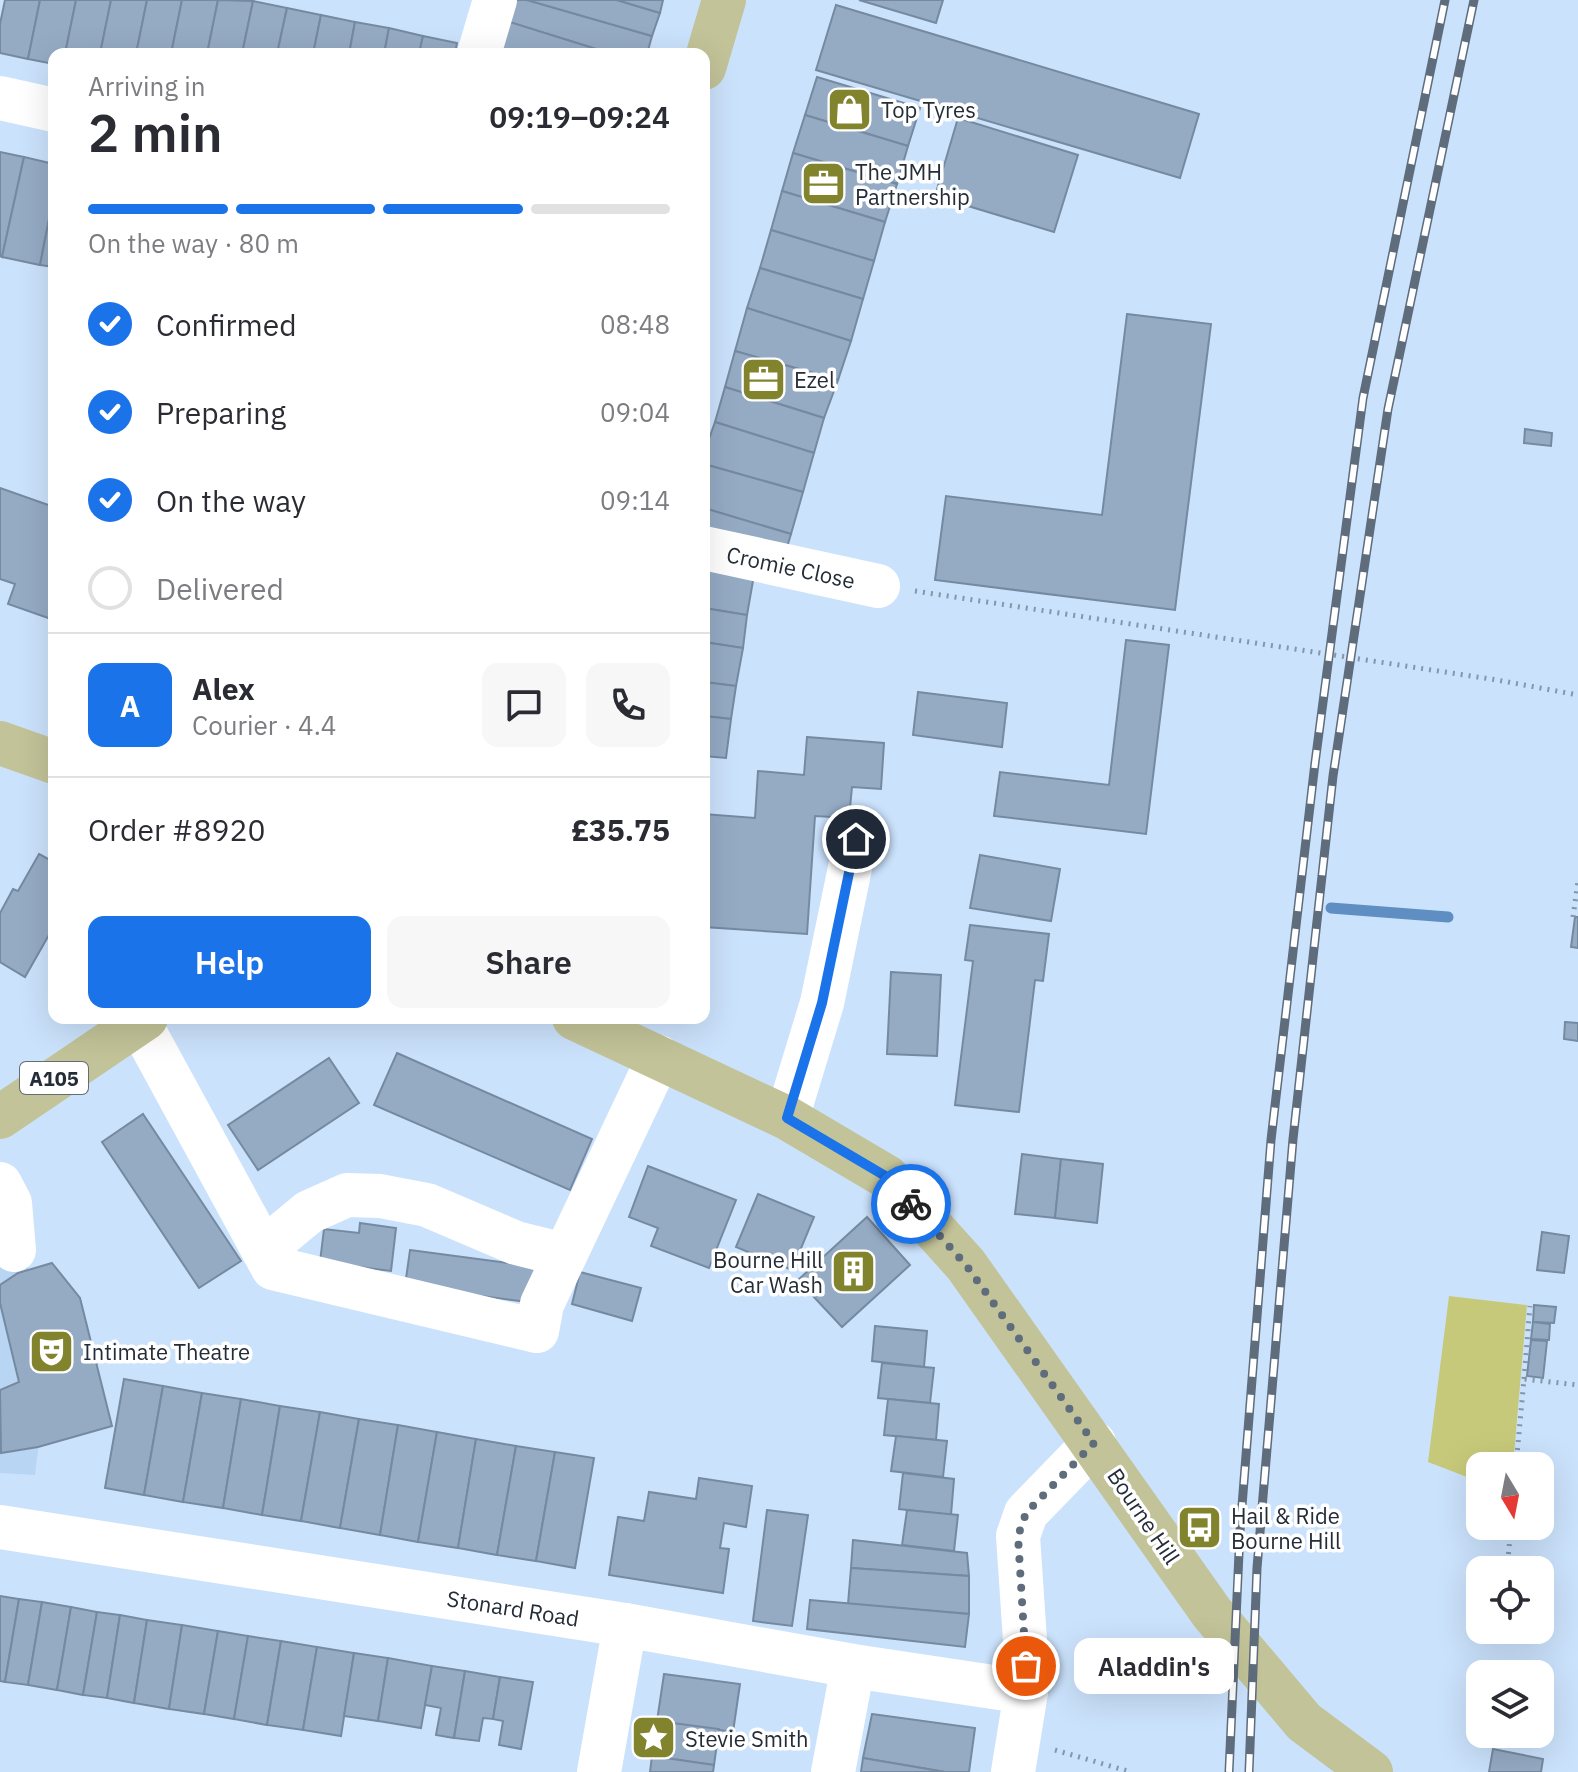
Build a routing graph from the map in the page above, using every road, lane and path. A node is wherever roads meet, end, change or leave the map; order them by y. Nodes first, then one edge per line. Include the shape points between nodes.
1 (495, 0) edge
2 (724, 0) edge
3 (481, 48) edge
4 (710, 48) edge
5 (0, 98) edge
6 (48, 109) edge
7 (710, 549) edge
8 (878, 586) joint
9 (1578, 695) edge
10 (0, 743) edge
11 (48, 760) edge
12 (856, 839) dead end
13 (1578, 881) edge
14 (1573, 917) dead end
15 (137, 1024) edge
16 (145, 1024) edge
17 (587, 1024) edge
18 (659, 1057) junction
19 (0, 1117) edge
20 (787, 1118) junction
21 (0, 1184) edge
22 (14, 1250) dead end
23 (263, 1250) junction
24 (565, 1255) junction
25 (1530, 1306) dead end
26 (1524, 1379) junction
27 (1578, 1385) edge
28 (1094, 1443) junction
29 (1517, 1452) edge
30 (0, 1527) edge
31 (646, 1629) junction
32 (853, 1666) junction
33 (1026, 1692) junction
34 (1016, 1756) edge
35 (1365, 1769) edge
36 (599, 1772) edge
37 (833, 1772) edge
38 (1131, 1772) edge

1 - 3 street
2 - 4 main road
5 - 6 street
7 - 8 street, Cromie Close
8 - 9 path
10 - 11 main road
12 - 20 street via 822,1003
13 - 14 path
15 - 19 main road, A105
16 - 23 street
17 - 18 main road, Bourne Hill
18 - 20 main road, Bourne Hill
18 - 24 street
20 - 28 main road, Bourne Hill via 887,1177 966,1265
21 - 22 street via 10,1203
23 - 24 street via 309,1212 347,1195 427,1205 516,1243
23 - 24 street via 273,1268 537,1331 542,1304
25 - 26 path
26 - 27 path
26 - 29 path
28 - 33 street via 1026,1513 1018,1536
28 - 35 main road, Bourne Hill via 1212,1613 1304,1722
30 - 31 street, Stonard Road
31 - 32 street, Stonard Road
31 - 36 street
32 - 33 street, Stonard Road
32 - 37 street
33 - 34 street
34 - 38 path

